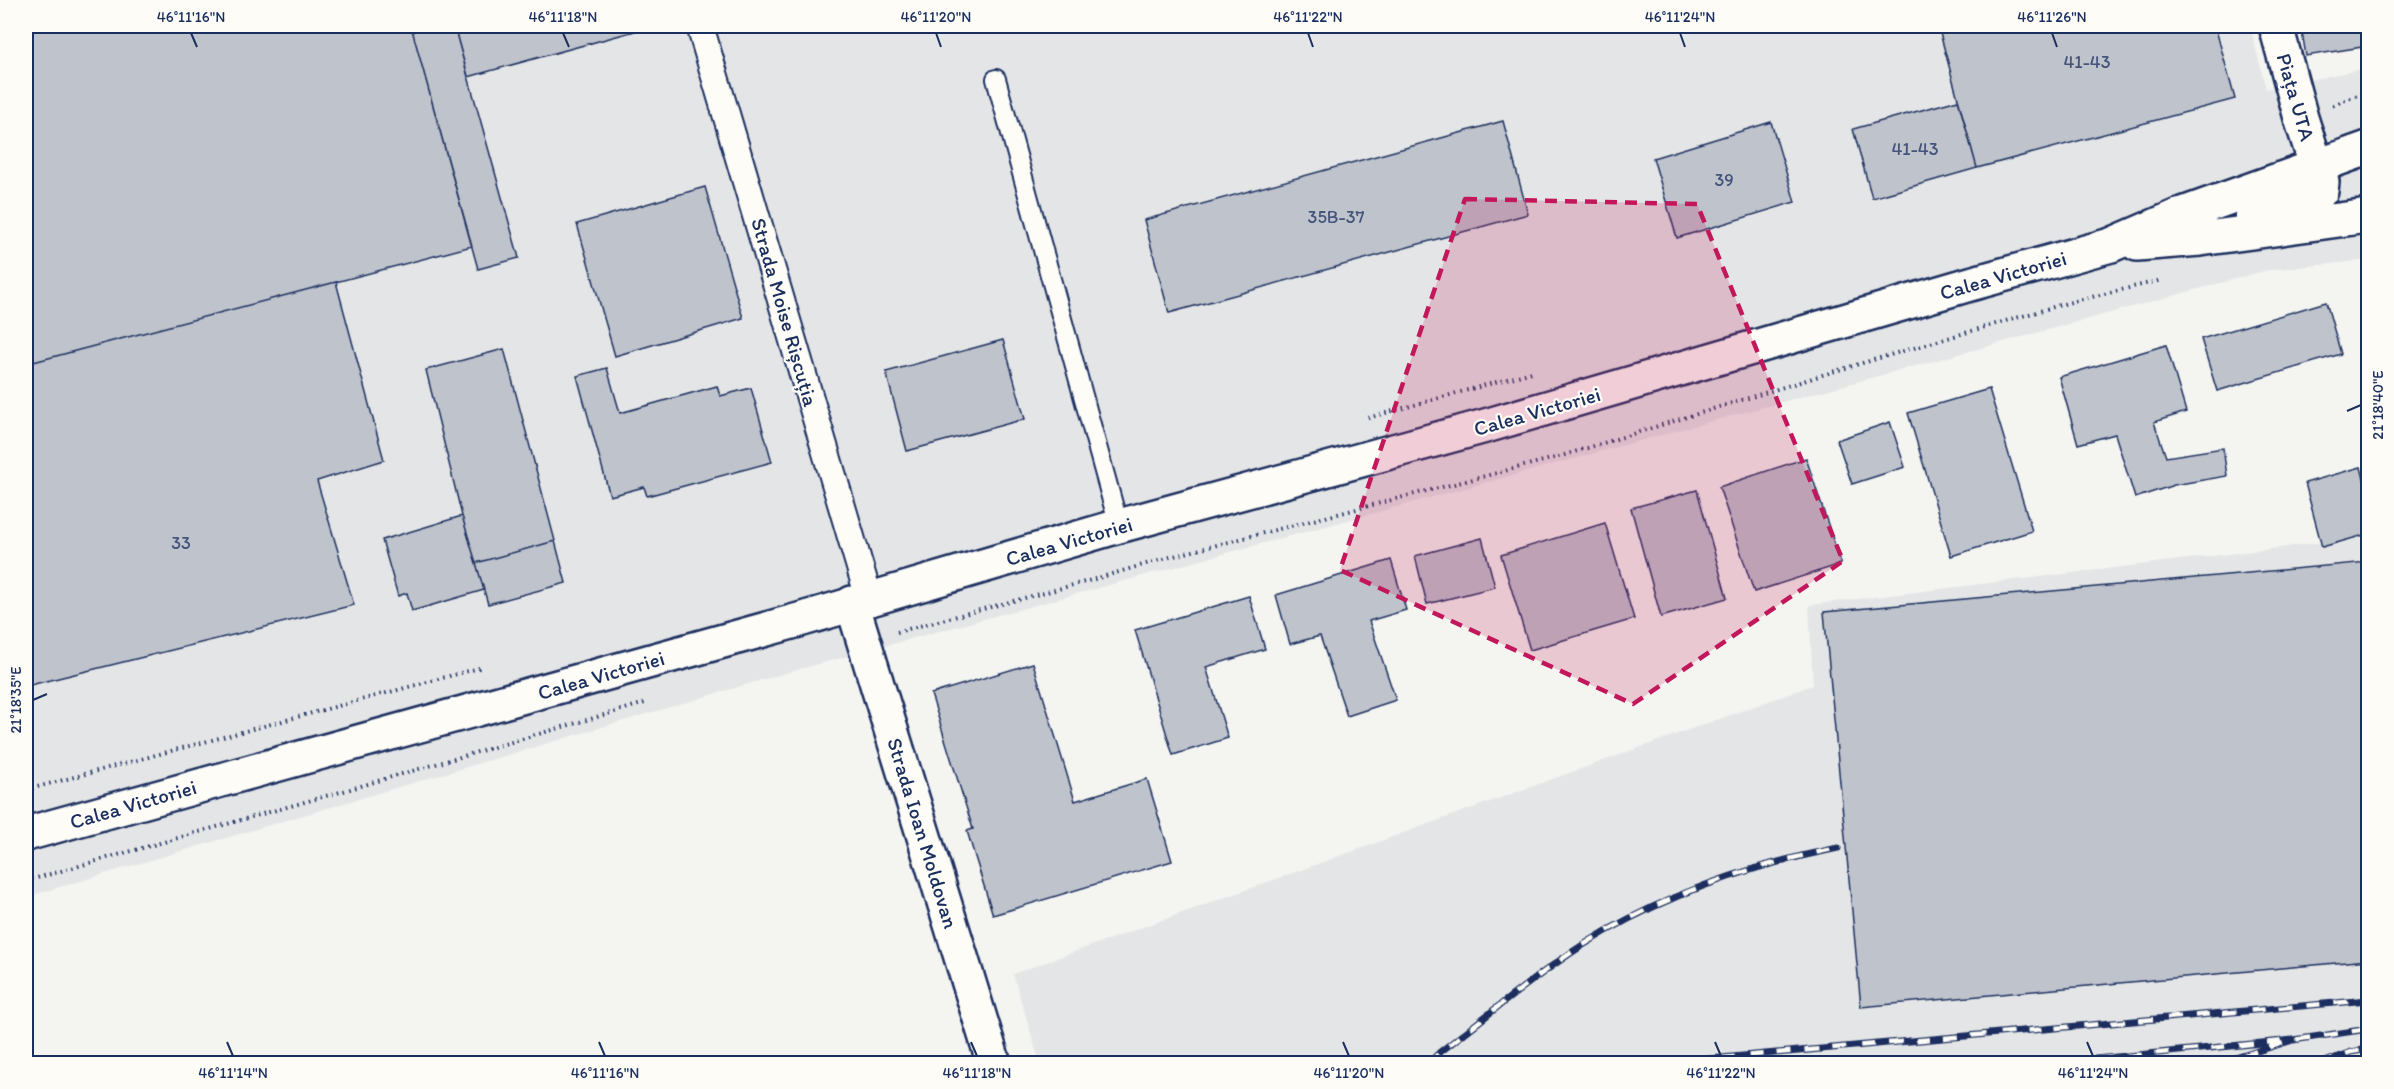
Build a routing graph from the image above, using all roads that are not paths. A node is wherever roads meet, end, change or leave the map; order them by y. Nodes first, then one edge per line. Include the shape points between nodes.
1 (700, 26) edge
2 (2276, 26) edge
3 (996, 79) dead end
4 (2368, 148) edge
5 (2317, 168) junction
6 (2368, 216) edge
7 (2160, 242) junction
8 (2111, 245) junction
9 (1119, 526) junction
10 (860, 600) junction
11 (26, 834) edge
12 (994, 1064) edge

1 - 10 street, Strada Moise Rișcuția
2 - 5 main road, Piața UTA
3 - 9 lane
4 - 5 main road, Calea Victoriei
5 - 7 main road, Piața UTA via 2322,182 2321,191 2314,197
5 - 8 main road, Calea Victoriei via 2184,214
6 - 7 main road, Calea Victoriei
7 - 8 main road, Calea Victoriei
8 - 9 main road, Calea Victoriei via 1489,425
9 - 10 main road, Calea Victoriei
10 - 11 main road, Calea Victoriei
10 - 12 main road, Strada Ioan Moldovan via 864,640

